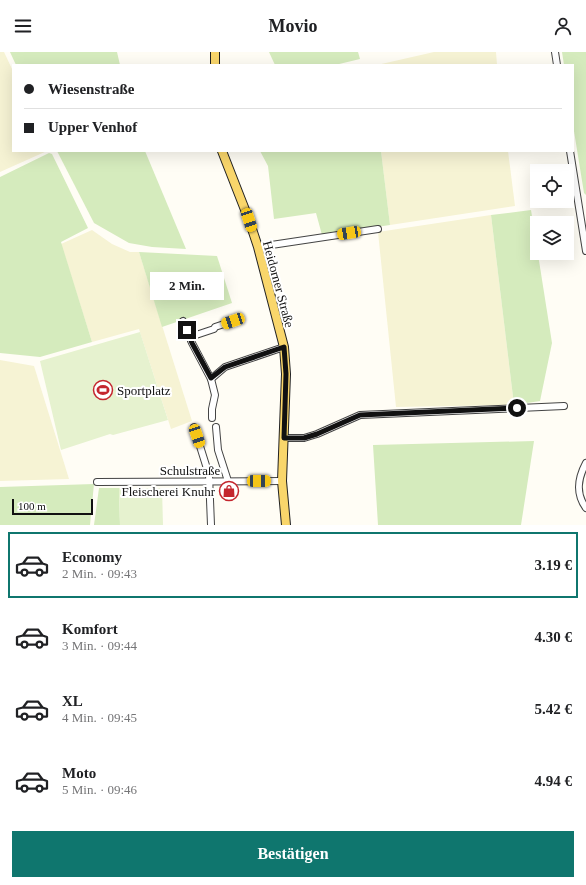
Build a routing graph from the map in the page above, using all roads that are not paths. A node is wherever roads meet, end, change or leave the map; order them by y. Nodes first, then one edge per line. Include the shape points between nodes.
1 (215, 52) edge
2 (555, 52) edge
3 (215, 64) edge
4 (557, 64) edge
5 (222, 152) edge
6 (570, 152) edge
7 (378, 229) dead end
8 (258, 247) junction
9 (586, 251) edge
10 (183, 321) dead end
11 (233, 321) dead end
12 (191, 340) junction
13 (284, 347) junction
14 (211, 378) junction
15 (564, 406) dead end
16 (212, 418) dead end
17 (194, 427) dead end
18 (216, 427) dead end
19 (284, 438) junction
20 (586, 463) edge
21 (209, 481) junction
22 (228, 481) junction
23 (282, 481) junction
24 (97, 482) dead end
25 (586, 508) edge
26 (211, 525) edge
27 (286, 525) edge

1 - 3 main road
2 - 4 street
5 - 8 main road, Heidorner Straße
6 - 9 street
7 - 8 street
8 - 13 main road, Heidorner Straße
10 - 12 street
11 - 12 street via 196,335
12 - 14 street
13 - 14 street via 225,367
13 - 19 main road, Heidorner Straße
14 - 16 street via 215,395
15 - 19 street via 360,415 304,438
17 - 21 street
18 - 22 street via 218,450
19 - 23 main road, Heidorner Straße
20 - 25 street via 578,489
21 - 22 street, Schulstraße
21 - 24 street, Schulstraße
21 - 26 street
22 - 23 street, Schulstraße
23 - 27 main road, Heidorner Straße

